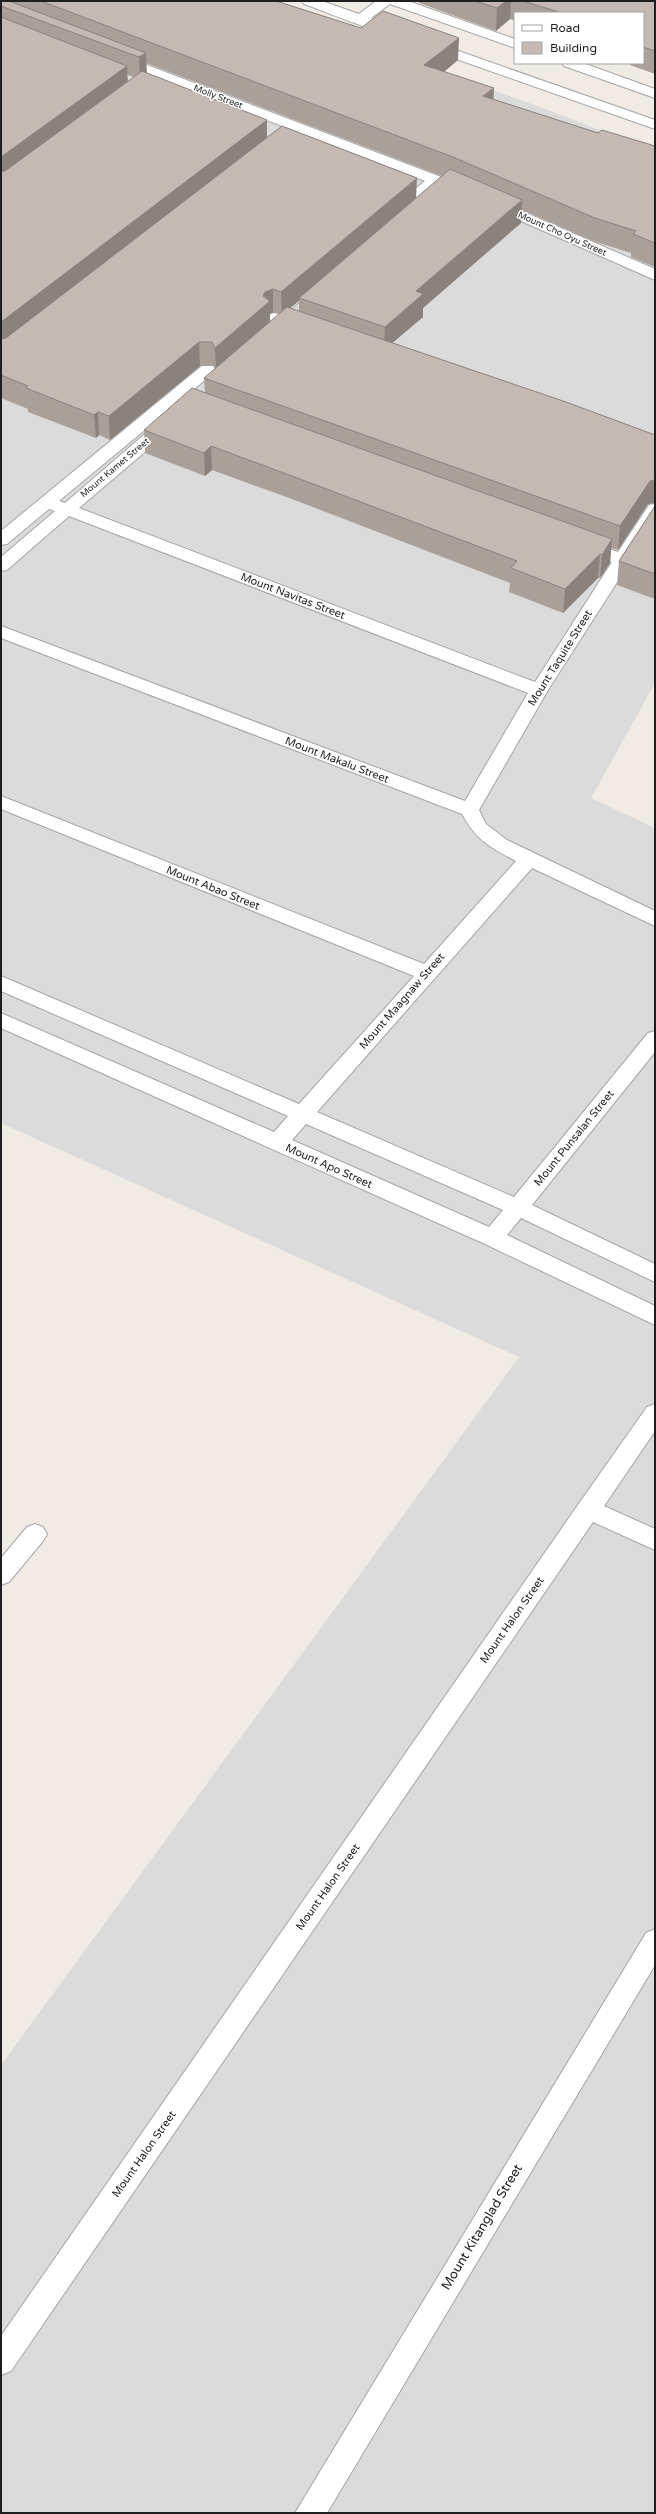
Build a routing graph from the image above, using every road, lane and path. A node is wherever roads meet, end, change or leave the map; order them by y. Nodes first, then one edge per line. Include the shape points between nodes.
1 (309, 1) edge
2 (385, 1) edge
3 (395, 1) edge
4 (360, 20) junction
5 (514, 44) edge
6 (102, 52) edge
7 (572, 64) edge
8 (655, 94) edge
9 (655, 125) edge
10 (441, 182) junction
11 (388, 226) edge
12 (655, 275) edge
13 (312, 291) edge
14 (277, 321) junction
15 (191, 404) junction
16 (161, 408) junction
17 (47, 502) junction
18 (67, 509) junction
19 (655, 509) edge
20 (1, 540) edge
21 (569, 541) edge
22 (621, 559) junction
23 (1, 566) edge
24 (1, 632) edge
25 (539, 690) junction
26 (1, 802) edge
27 (468, 810) junction
28 (528, 860) junction
29 (655, 919) edge
30 (426, 973) junction
31 (1, 983) edge
32 (1, 1020) edge
33 (655, 1038) edge
34 (302, 1114) junction
35 (277, 1143) junction
36 (517, 1207) junction
37 (493, 1238) junction
38 (655, 1274) edge
39 (655, 1316) edge
40 (655, 1412) edge
41 (588, 1509) junction
42 (35, 1534) dead end
43 (655, 1540) edge
44 (1, 1575) edge
45 (655, 1941) edge
46 (1, 2361) edge
47 (310, 2513) edge

1 - 4 street
2 - 4 street
3 - 5 street
4 - 9 street
6 - 10 street, Molly Street via 153,78 292,132
7 - 8 street
10 - 11 street via 417,194
10 - 12 street, Mount Cho Oyu Street
13 - 14 street, Mount Kamet Street
14 - 15 street, Mount Kamet Street
14 - 16 street, Mount Kamet Street
15 - 16 street
15 - 18 street, Mount Kamet Street
16 - 17 street, Mount Kamet Street
17 - 18 street, Mount Navitas Street
17 - 20 street, Mount Kamet Street
18 - 23 street, Mount Kamet Street
18 - 25 street, Mount Navitas Street
19 - 22 street, Mount Taquite Street
21 - 22 street
22 - 25 street, Mount Taquite Street
24 - 27 street, Mount Makalu Street
25 - 27 street, Mount Taquite Street
26 - 30 street, Mount Abao Street
27 - 28 street via 479,828 500,846
28 - 29 street
28 - 30 street, Mount Maagnaw Street
30 - 34 street, Mount Maagnaw Street
31 - 34 street
32 - 35 street, Mount Apo Street
33 - 36 street, Mount Punsalan Street
34 - 35 street, Mount Maagnaw Street
34 - 36 street
35 - 37 street, Mount Apo Street
36 - 37 street, Mount Punsalan Street
36 - 38 street
37 - 39 street, Mount Apo Street
40 - 41 street, Mount Halon Street
41 - 43 street
41 - 46 street, Mount Halon Street
42 - 44 street
45 - 47 street, Mount Kitanglad Street

